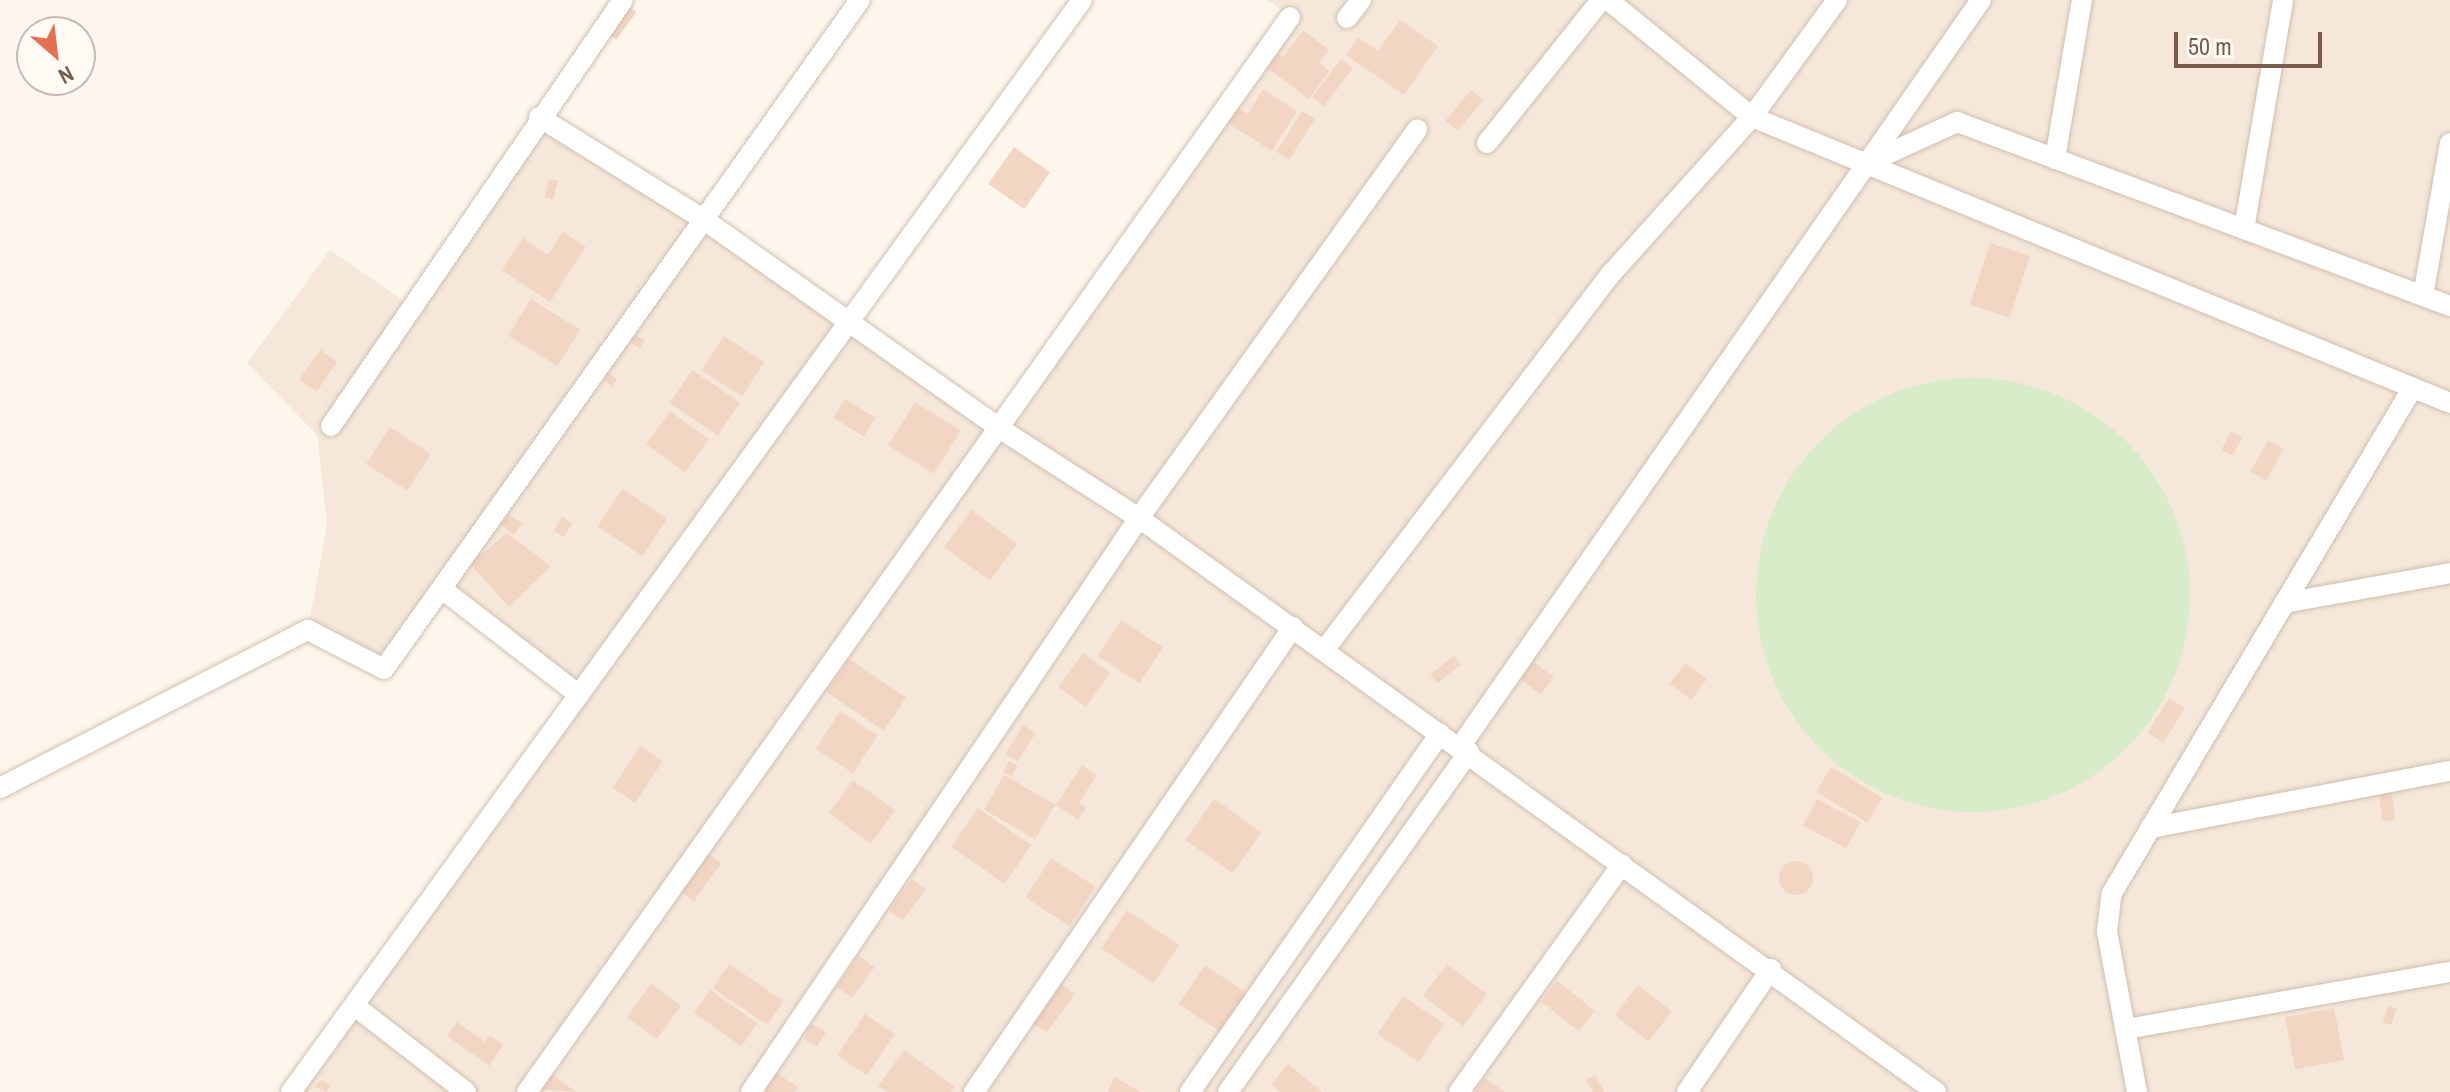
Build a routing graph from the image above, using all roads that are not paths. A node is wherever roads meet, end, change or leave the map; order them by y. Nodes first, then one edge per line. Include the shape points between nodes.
1 (623, 0) edge
2 (860, 0) edge
3 (1082, 0) edge
4 (1361, 0) edge
5 (1601, 0) edge
6 (1608, 0) edge
7 (1837, 0) edge
8 (1981, 0) edge
9 (2082, 0) edge
10 (2283, 0) edge
11 (1290, 17) dead end
12 (1347, 18) dead end
13 (539, 117) junction
14 (1752, 117) junction
15 (1417, 129) dead end
16 (1487, 143) dead end
17 (2450, 143) edge
18 (2055, 159) junction
19 (1869, 163) junction
20 (703, 219) junction
21 (2244, 229) junction
22 (2423, 296) junction
23 (2450, 306) edge
24 (846, 318) junction
25 (2412, 389) junction
26 (2450, 403) edge
27 (331, 426) dead end
28 (996, 426) junction
29 (1139, 518) junction
30 (2450, 573) edge
31 (442, 589) junction
32 (2284, 603) junction
33 (1293, 627) junction
34 (1325, 649) junction
35 (579, 695) junction
36 (1440, 733) junction
37 (1465, 749) junction
38 (2450, 771) edge
39 (0, 788) edge
40 (2150, 828) junction
41 (1622, 864) junction
42 (1771, 969) junction
43 (2450, 972) edge
44 (356, 1007) junction
45 (2126, 1029) junction
46 (1930, 1090) edge
47 (291, 1092) edge
48 (466, 1092) edge
49 (527, 1092) edge
50 (751, 1092) edge
51 (974, 1092) edge
52 (1190, 1092) edge
53 (1228, 1092) edge
54 (1459, 1092) edge
55 (1687, 1092) edge
56 (2137, 1092) edge

1 - 13 street
2 - 20 street
3 - 24 street
4 - 12 street
5 - 16 street
6 - 14 street
7 - 14 street
8 - 19 street
9 - 18 street
10 - 21 street
11 - 28 street
13 - 20 street
13 - 27 street
14 - 19 street
14 - 34 street via 1611,274
15 - 29 street
17 - 22 street
18 - 19 street via 1957,122
18 - 21 street
19 - 25 street
19 - 37 street
20 - 24 street
20 - 31 street
21 - 22 street
22 - 23 street
24 - 28 street
24 - 35 street
25 - 26 street
25 - 32 street
28 - 29 street
28 - 49 street
29 - 33 street
29 - 50 street
30 - 32 street
31 - 35 street
31 - 39 street via 384,669 308,630
32 - 40 street
33 - 34 street
33 - 51 street
34 - 36 street
35 - 44 street
36 - 37 street
36 - 52 street
37 - 41 street
37 - 53 street
38 - 40 street
40 - 45 street via 2106,912
41 - 42 street
41 - 54 street
42 - 46 street
42 - 55 street
43 - 45 street
44 - 47 street
44 - 48 street
45 - 56 street

